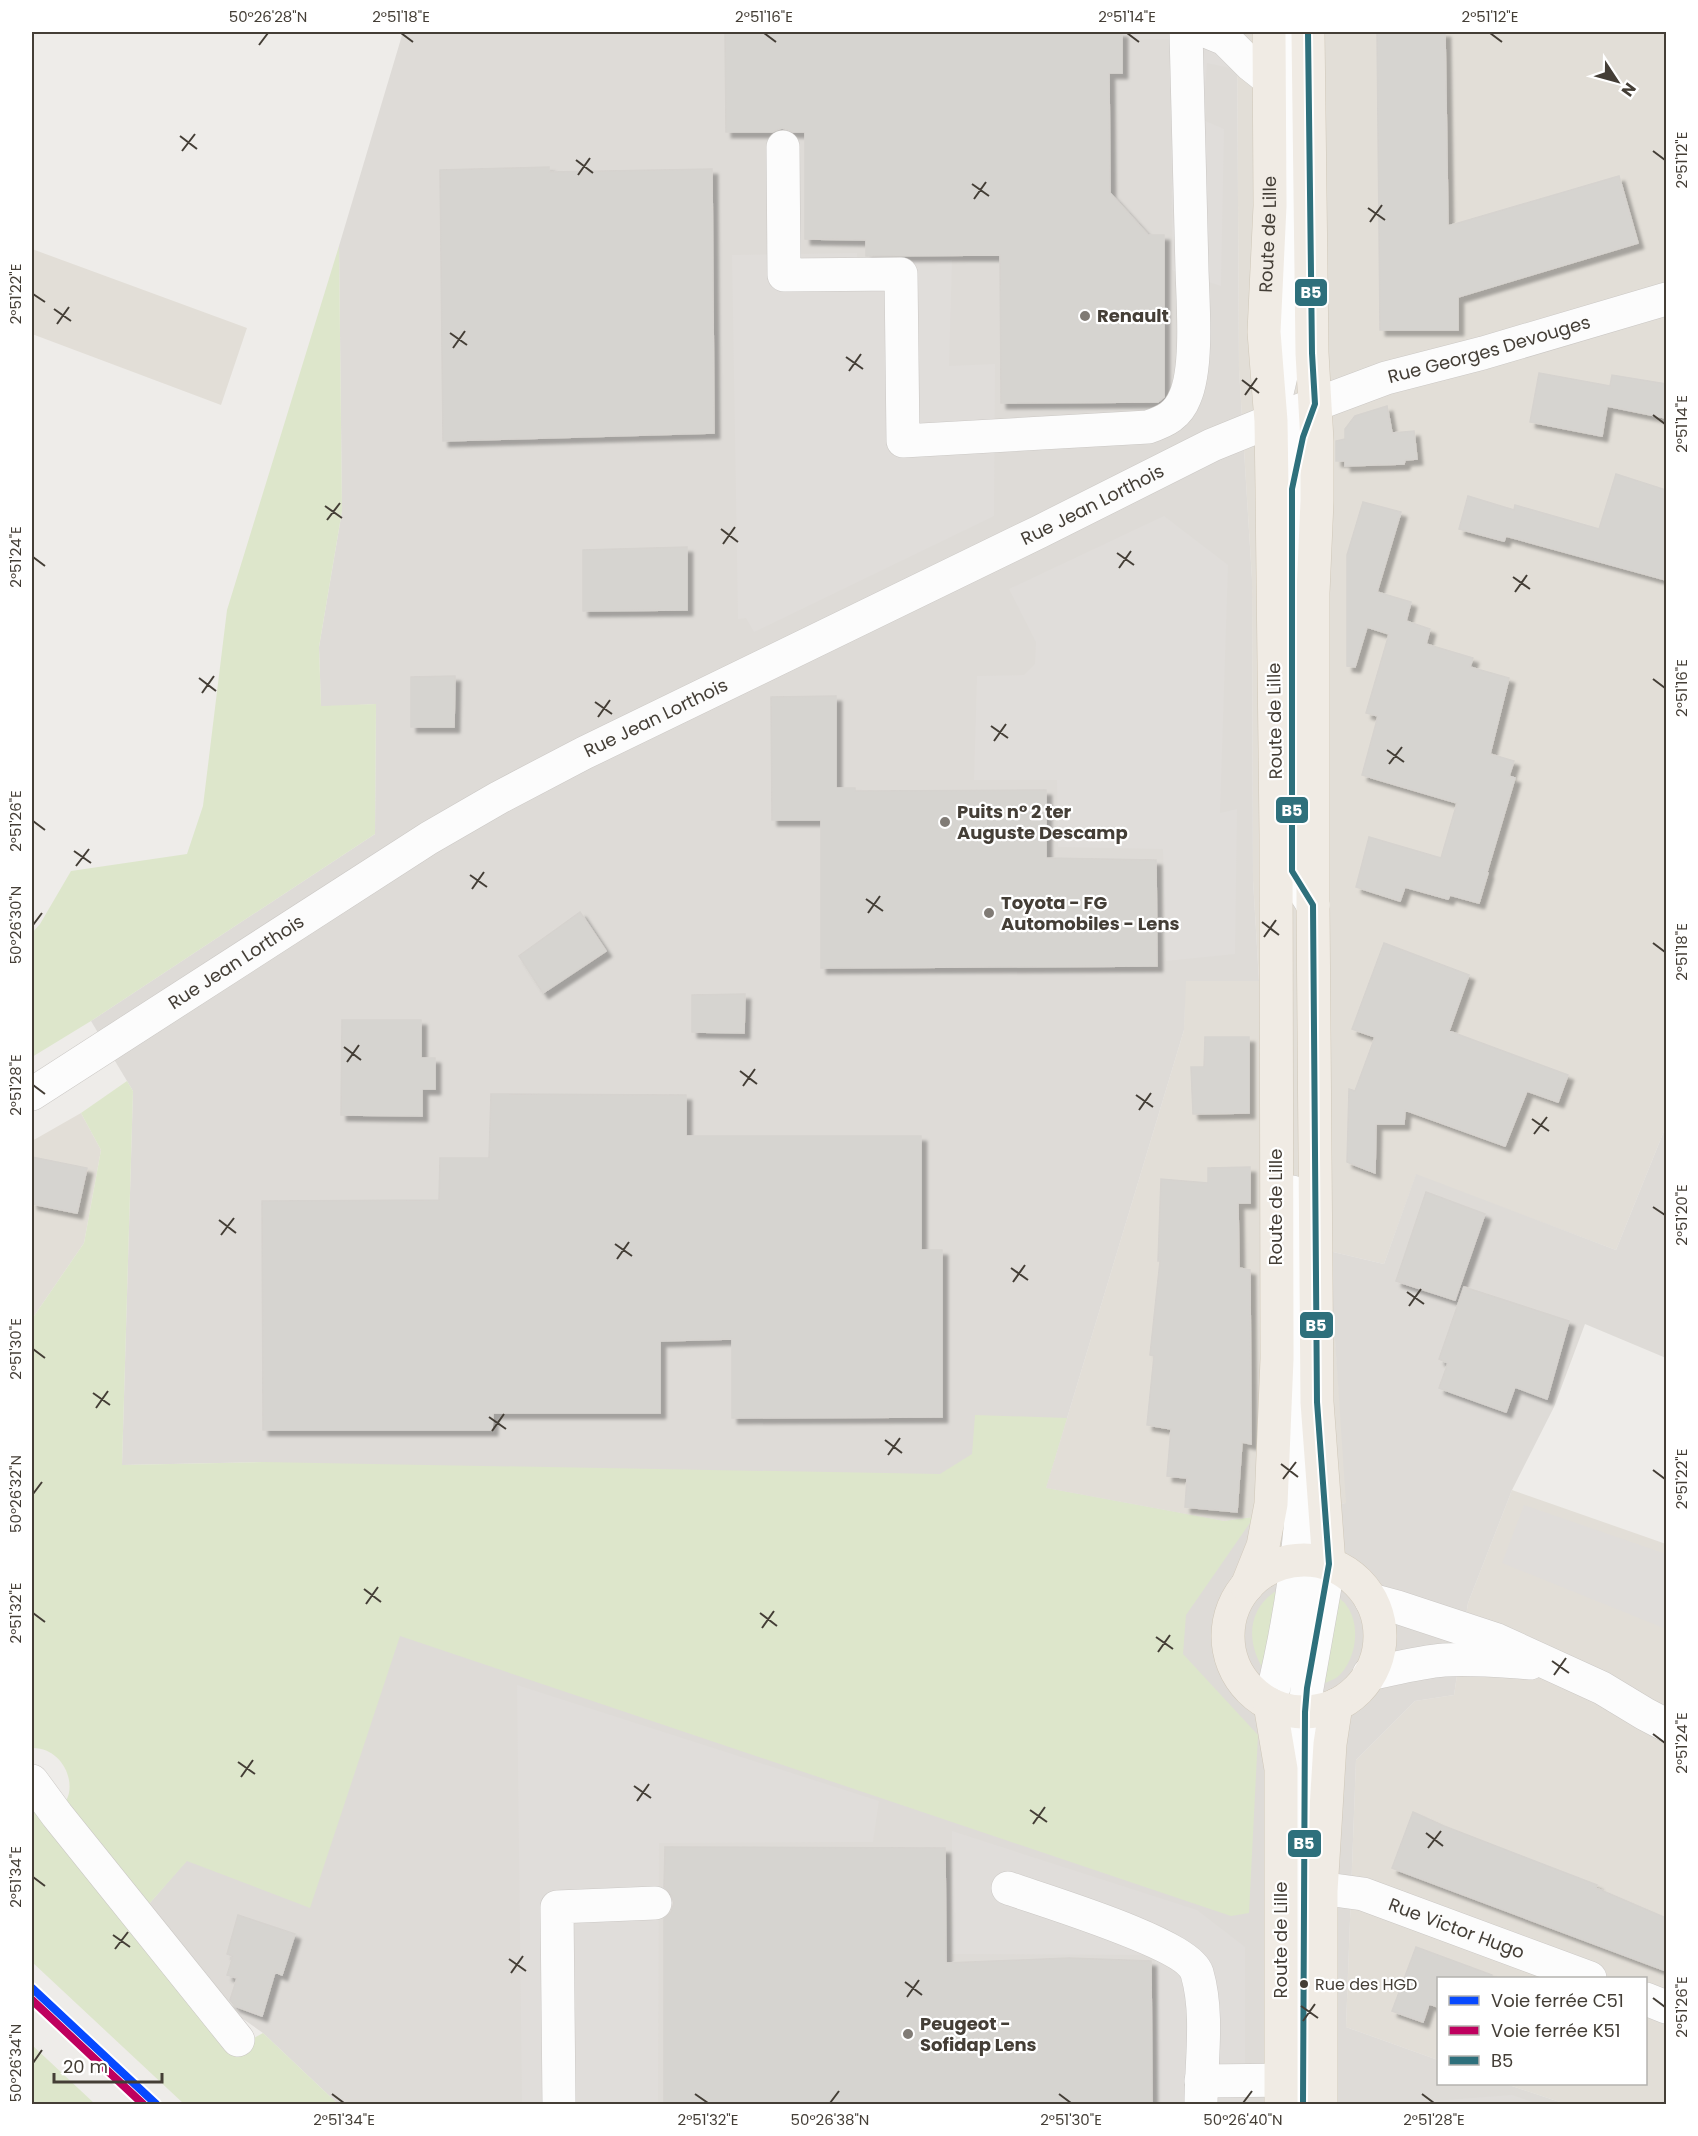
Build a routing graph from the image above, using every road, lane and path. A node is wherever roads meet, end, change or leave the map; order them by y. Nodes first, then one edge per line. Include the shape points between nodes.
1 (1186, 32) edge
2 (1208, 32) edge
3 (1269, 32) edge
4 (1290, 32) edge
5 (1308, 32) edge
6 (1270, 80) junction
7 (783, 147) dead end
8 (1666, 299) edge
9 (1315, 404) junction
10 (1177, 412) junction
11 (1271, 421) junction
12 (1212, 445) junction
13 (1276, 997) junction
14 (32, 1094) edge
15 (1313, 1562) junction
16 (1247, 1586) junction
17 (1371, 1600) junction
18 (1549, 1665) junction
19 (1370, 1674) junction
20 (1270, 1704) junction
21 (1321, 1708) junction
22 (1666, 1725) edge
23 (32, 1781) edge
24 (1008, 1888) dead end
25 (1321, 1891) junction
26 (655, 1904) dead end
27 (1587, 1977) edge
28 (1647, 1999) edge
29 (1666, 2007) edge
30 (238, 2040) dead end
31 (1302, 2092) edge
32 (1201, 2093) edge
33 (559, 2104) edge

1 - 10 street via 1193,329 1190,380
2 - 6 street via 1225,39
3 - 6 main road, Route de Lille
4 - 11 street via 1291,333
5 - 9 main road, Route de Lille
6 - 11 main road, Route de Lille via 1264,332
7 - 10 street via 784,276 901,274 903,441 1148,427
8 - 9 street, Rue Georges Devouges via 1386,378
9 - 11 street, Rue Jean Lorthois
9 - 15 main road, Route de Lille via 1313,904 1317,1401
10 - 12 street
11 - 12 street, Rue Jean Lorthois
11 - 13 main road, Route de Lille
12 - 14 street, Rue Jean Lorthois via 500,797 429,838
13 - 15 street via 1289,1041 1300,1529
13 - 16 main road, Route de Lille via 1277,1359 1271,1504 1263,1546
15 - 16 main road via 1279,1565 1261,1573
15 - 17 main road via 1346,1573
15 - 20 street
15 - 21 street via 1307,1688
16 - 20 main road, Route de Lille via 1230,1617 1229,1651 1244,1683
17 - 18 street via 1487,1637
17 - 19 main road via 1380,1637
18 - 19 street via 1445,1660
18 - 22 street via 1612,1693
19 - 21 main road via 1349,1697
20 - 21 main road via 1287,1710
20 - 31 main road, Route de Lille via 1281,1770
21 - 25 main road via 1330,1744
21 - 31 street
23 - 30 street
24 - 32 street via 1141,1935 1181,1956 1196,1970 1203,2007
25 - 27 street, Rue Victor Hugo via 1363,1894
25 - 31 main road
26 - 33 street via 557,1907
28 - 29 street
31 - 32 street

